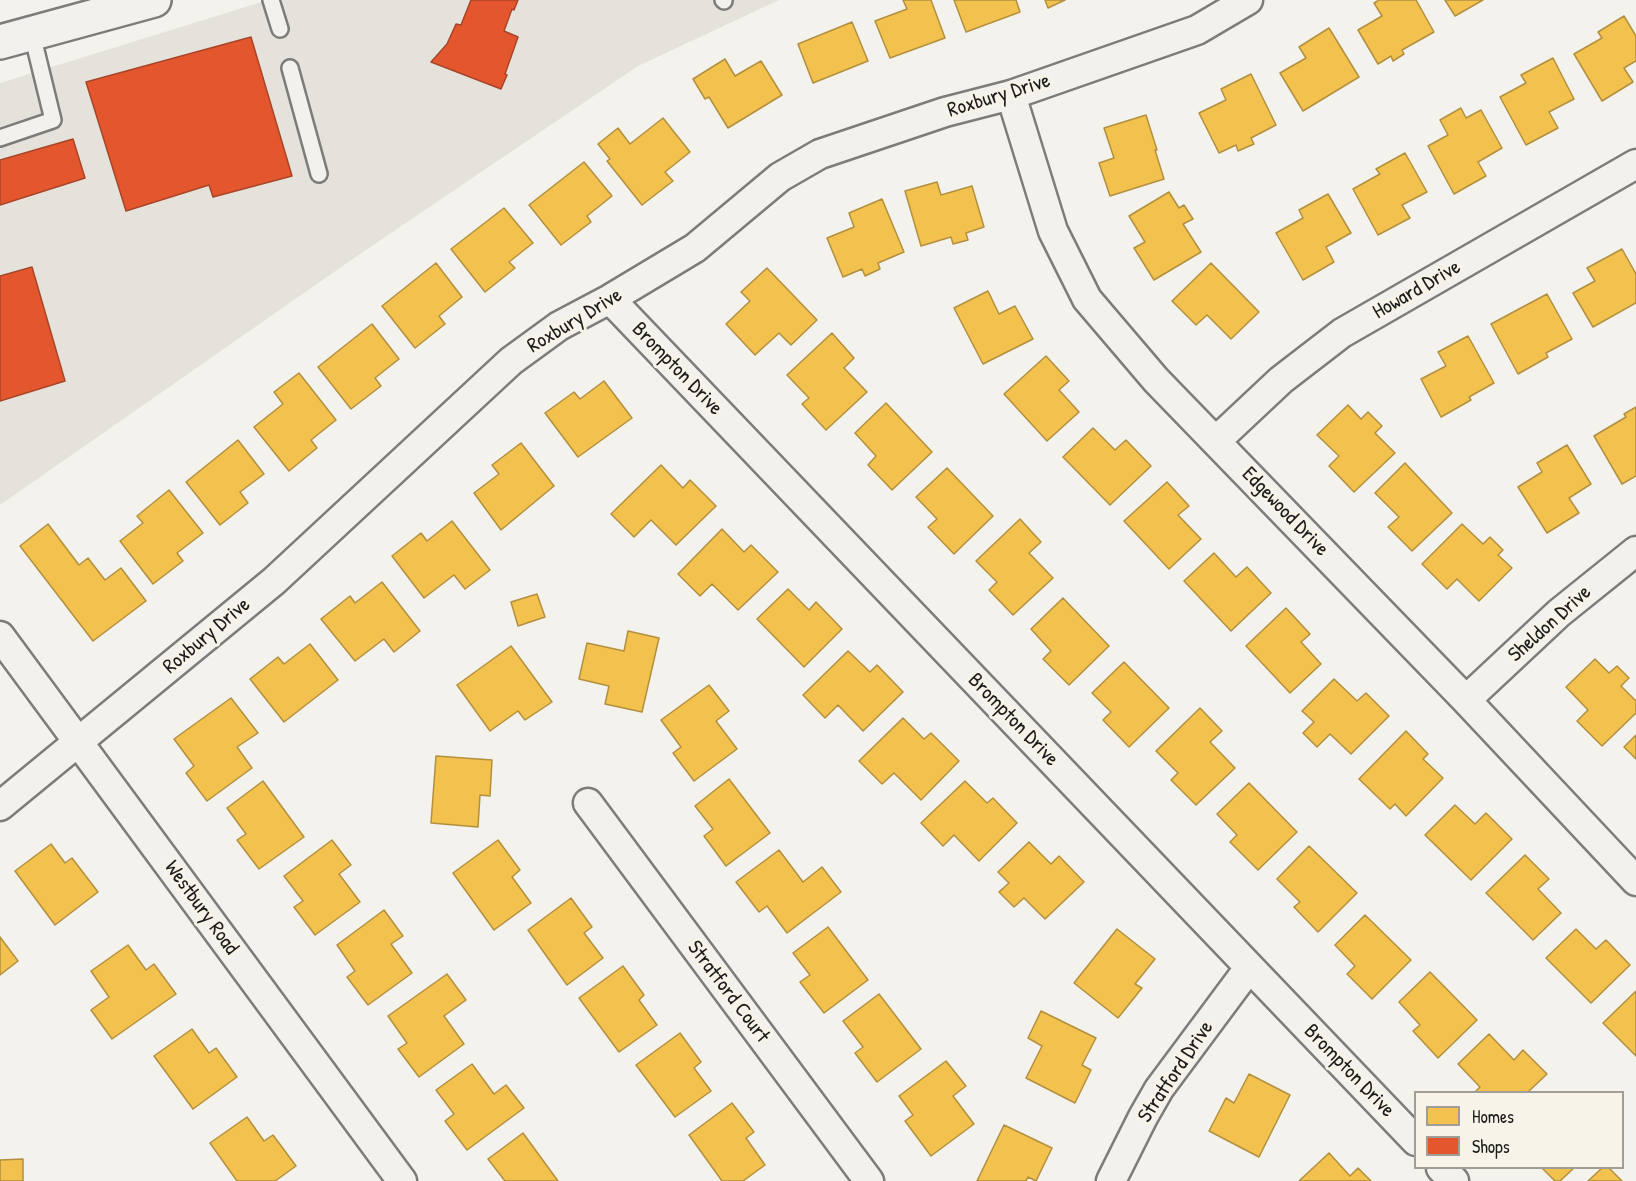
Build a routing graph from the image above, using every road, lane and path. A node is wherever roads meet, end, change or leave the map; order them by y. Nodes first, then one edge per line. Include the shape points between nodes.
1 (154, 0) edge
2 (272, 0) edge
3 (1248, 0) edge
4 (90, 8) edge
5 (280, 30) dead end
6 (32, 34) junction
7 (0, 42) edge
8 (291, 68) dead end
9 (1011, 95) junction
10 (0, 138) edge
11 (1636, 164) edge
12 (320, 174) dead end
13 (610, 299) junction
14 (1216, 441) junction
15 (1636, 551) edge
16 (0, 636) edge
17 (1466, 700) junction
18 (79, 742) junction
19 (588, 802) dead end
20 (0, 806) edge
21 (1636, 881) edge
22 (1249, 968) junction
23 (1414, 1139) edge
24 (1443, 1169) edge
25 (402, 1181) edge
26 (869, 1181) edge
27 (1111, 1181) edge
28 (1454, 1181) edge

1 - 4 main road
2 - 5 lane
3 - 9 street, Roxbury Drive via 1197,30
4 - 6 main road
6 - 7 main road
6 - 10 lane via 53,120
8 - 12 lane
9 - 13 street, Roxbury Drive via 945,112 820,154 780,177 695,248
9 - 14 street, Edgewood Drive via 1053,231 1087,299 1156,380
11 - 14 street, Howard Drive via 1342,333 1281,380
13 - 18 street, Roxbury Drive via 559,326 511,361 274,581
13 - 22 street, Brompton Drive
14 - 17 street, Edgewood Drive
15 - 17 street, Sheldon Drive via 1559,613
16 - 18 street, Westbury Road
17 - 21 street, Edgewood Drive
18 - 20 street, Roxbury Drive
18 - 25 street, Westbury Road
19 - 26 street, Stratford Court
22 - 23 street, Brompton Drive
22 - 27 street, Stratford Drive via 1159,1089
24 - 28 street

